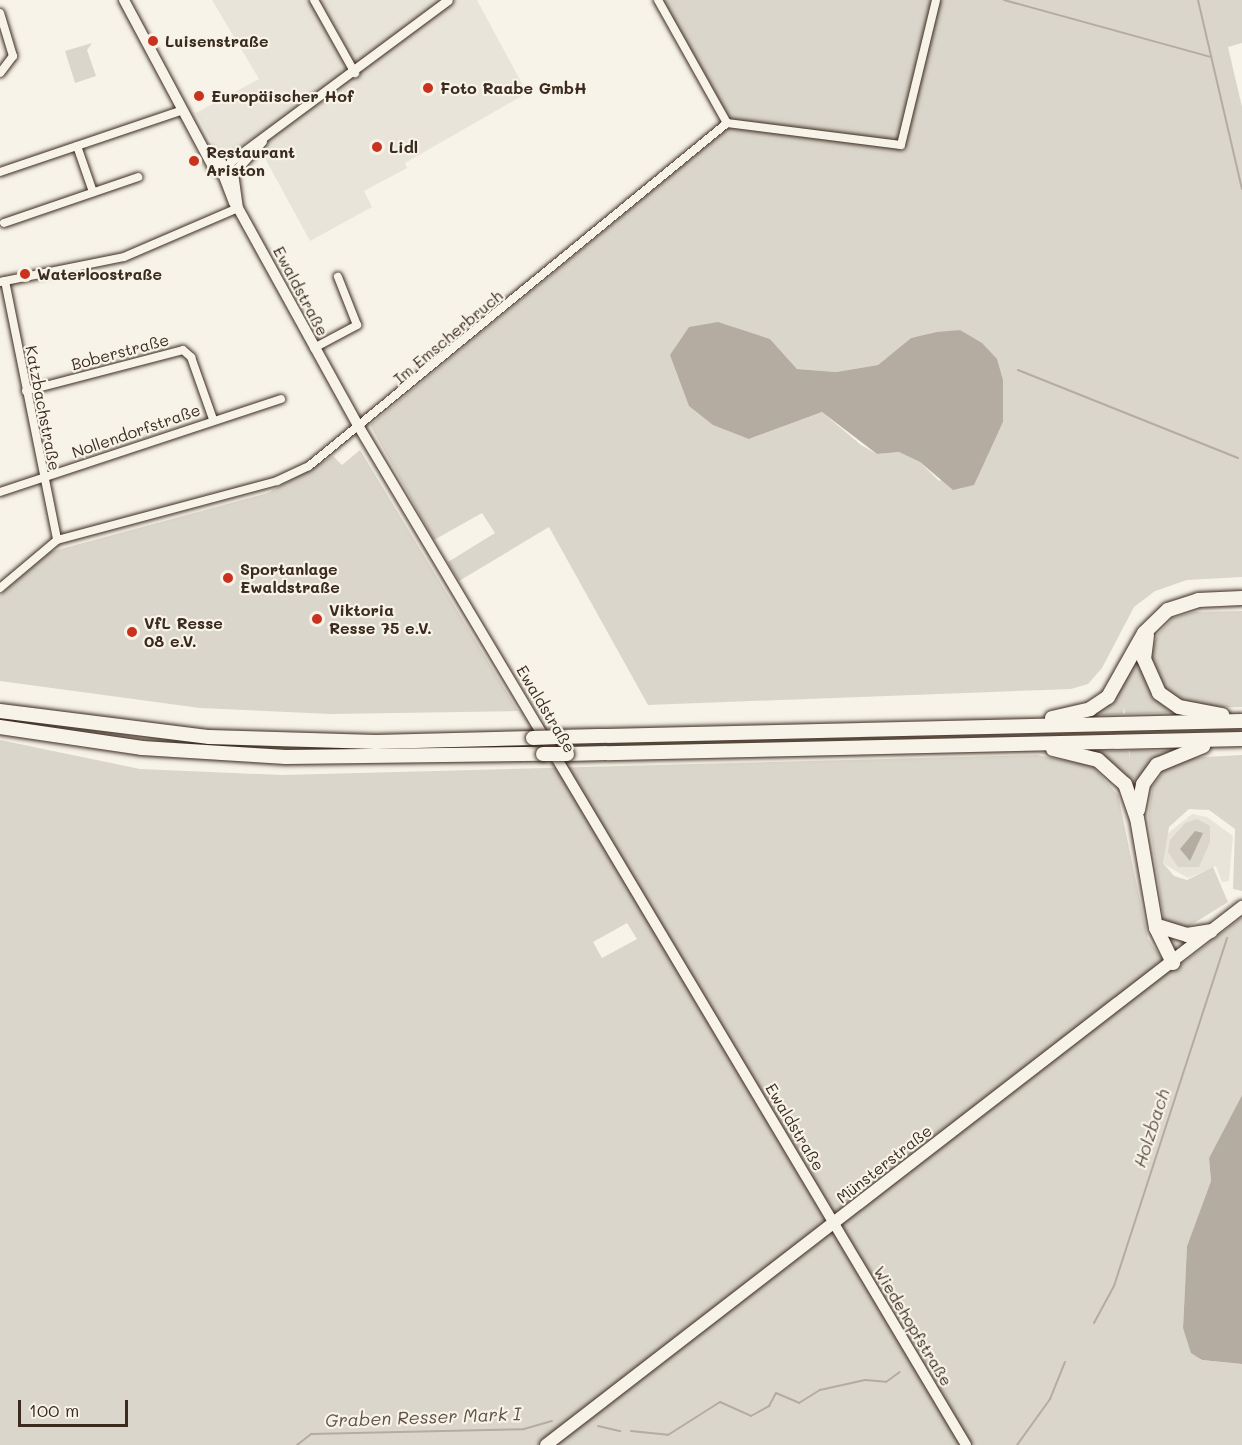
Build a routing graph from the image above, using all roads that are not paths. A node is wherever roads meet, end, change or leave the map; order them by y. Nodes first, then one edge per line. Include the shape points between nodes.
1 (124, 0) edge
2 (314, 0) edge
3 (448, 0) edge
4 (657, 0) edge
5 (936, 0) edge
6 (0, 13) edge
7 (0, 73) edge
8 (355, 73) junction
9 (183, 110) junction
10 (727, 123) junction
11 (77, 146) junction
12 (227, 171) junction
13 (0, 172) edge
14 (138, 177) dead end
15 (93, 192) junction
16 (238, 208) junction
17 (4, 223) dead end
18 (338, 277) dead end
19 (3, 282) edge
20 (315, 348) junction
21 (26, 391) junction
22 (281, 399) dead end
23 (213, 419) junction
24 (359, 427) junction
25 (42, 476) junction
26 (0, 492) edge
27 (57, 540) junction
28 (0, 588) edge
29 (1242, 598) edge
30 (1152, 624) junction
31 (0, 711) edge
32 (1242, 719) edge
33 (988, 727) junction
34 (0, 728) edge
35 (1240, 739) edge
36 (1012, 743) junction
37 (1137, 818) junction
38 (1151, 899) junction
39 (1242, 907) edge
40 (1161, 927) junction
41 (1211, 931) junction
42 (1176, 960) junction
43 (835, 1223) junction
44 (546, 1445) edge
45 (966, 1445) edge

1 - 9 main road
2 - 8 street
3 - 8 street
4 - 10 street
5 - 10 street via 901,145
6 - 7 street via 13,56
8 - 12 street
9 - 11 street
9 - 12 main road via 205,150
10 - 24 street, Im Emscherbruch
11 - 13 street
11 - 15 street
12 - 16 main road, Ewaldstraße
14 - 15 street
15 - 17 street
16 - 19 street via 124,257
16 - 20 main road, Ewaldstraße
18 - 20 street via 357,324
19 - 21 street, Katzbachstraße
20 - 24 main road, Ewaldstraße
21 - 23 street, Boberstraße via 183,350 191,357
21 - 25 street, Katzbachstraße
22 - 23 street, Nollendorfstraße
23 - 25 street, Nollendorfstraße
24 - 27 street, Im Emscherbruch via 309,466 278,481
24 - 43 main road, Ewaldstraße
25 - 26 street, Nollendorfstraße
25 - 27 street, Katzbachstraße
27 - 28 street, Im Emscherbruch
29 - 30 highway via 1188,602
30 - 32 highway via 1144,659 1159,693 1179,707
30 - 33 highway via 1120,682 1099,704 1079,713
31 - 33 highway, bridge via 209,737 376,742
32 - 33 highway
34 - 36 highway, bridge via 142,748 286,757
35 - 36 highway
35 - 37 highway via 1187,749 1157,765 1143,784
36 - 37 highway via 1098,760 1125,784
37 - 38 highway
38 - 40 highway
38 - 42 highway via 1156,928
39 - 41 main road, Münsterstraße
40 - 41 highway via 1187,935
40 - 42 highway
41 - 42 main road, Münsterstraße
42 - 43 main road, Münsterstraße
43 - 44 main road, Münsterstraße
43 - 45 main road, Wiedehopfstraße

